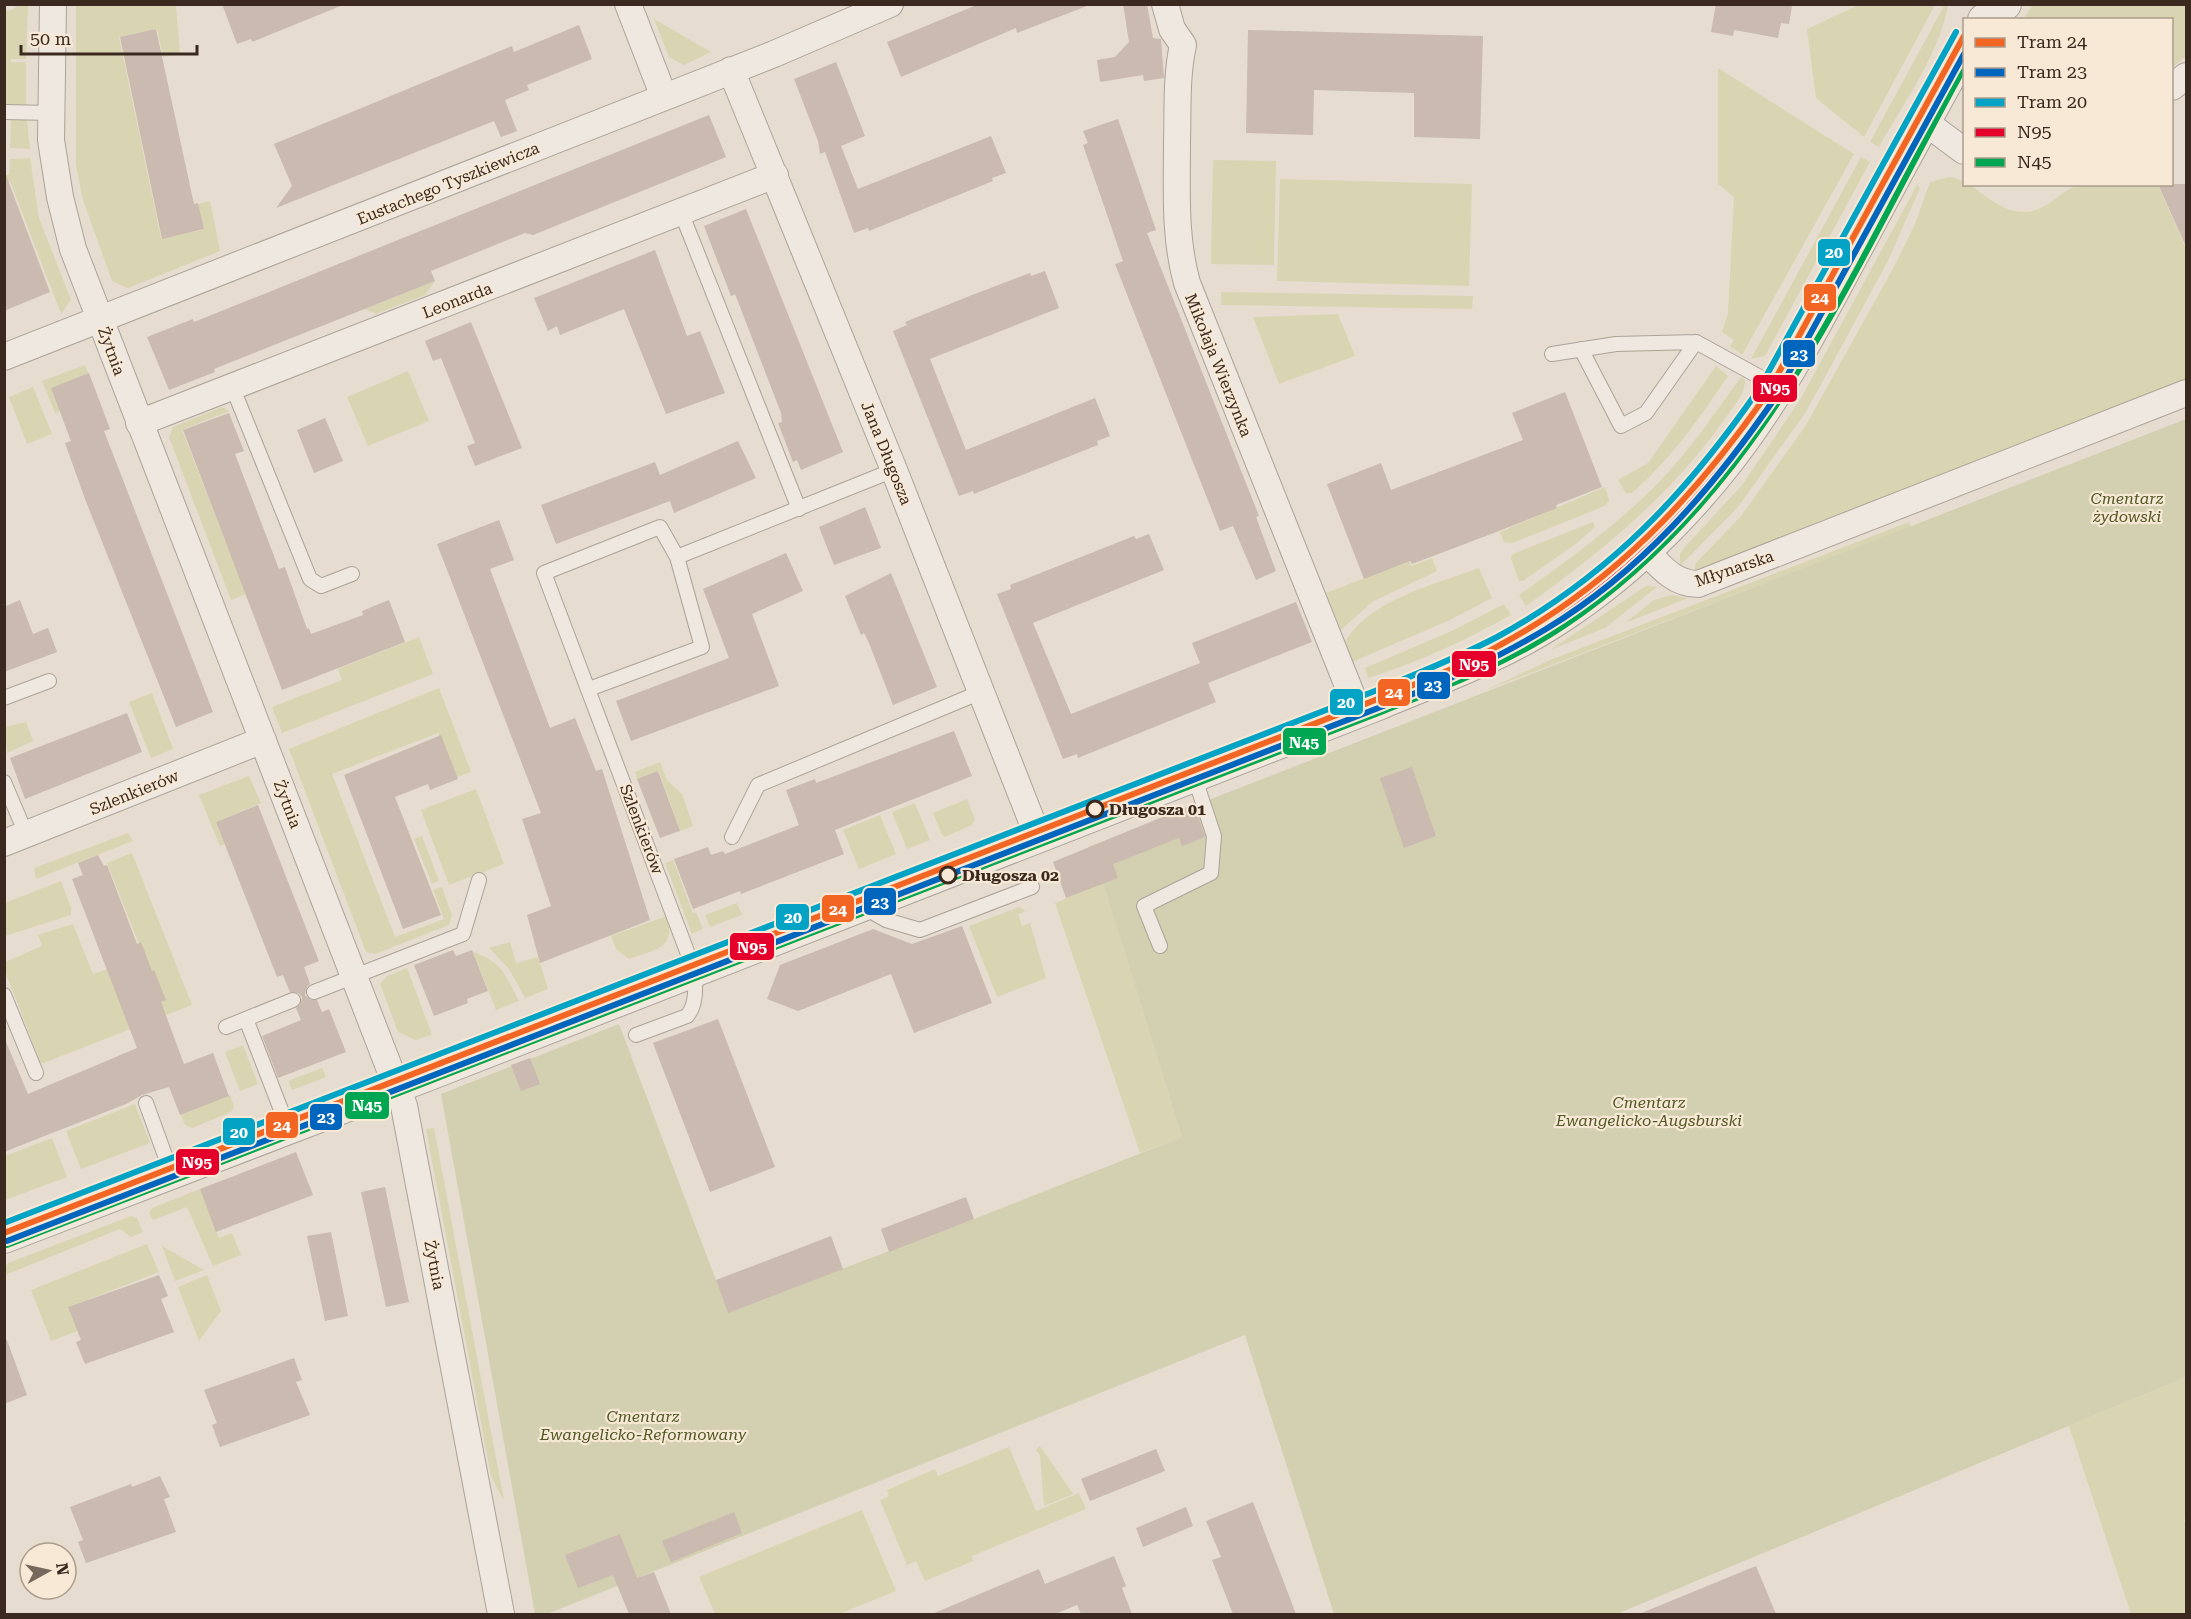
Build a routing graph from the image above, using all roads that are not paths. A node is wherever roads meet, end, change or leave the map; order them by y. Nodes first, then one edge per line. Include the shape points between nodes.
1 (53, 4) edge
2 (628, 4) edge
3 (890, 4) edge
4 (1165, 4) edge
5 (2005, 4) edge
6 (1987, 18) edge
7 (1963, 54) edge
8 (731, 70) junction
9 (2187, 76) edge
10 (2173, 86) edge
11 (664, 97) junction
12 (4, 112) edge
13 (52, 113) junction
14 (1925, 122) junction
15 (1963, 150) edge
16 (775, 174) junction
17 (681, 212) junction
18 (100, 318) junction
19 (1696, 342) junction
20 (1581, 349) junction
21 (1552, 354) dead end
22 (4, 357) edge
23 (232, 386) junction
24 (1778, 387) junction
25 (2187, 393) edge
26 (139, 423) junction
27 (894, 470) junction
28 (799, 509) junction
29 (1645, 550) junction
30 (677, 556) junction
31 (352, 574) dead end
32 (49, 681) dead end
33 (589, 689) junction
34 (981, 692) junction
35 (4, 698) edge
36 (1358, 711) junction
37 (263, 740) junction
38 (1194, 776) junction
39 (4, 782) edge
40 (732, 837) dead end
41 (1038, 837) junction
42 (15, 838) edge
43 (478, 880) dead end
44 (1032, 887) dead end
45 (861, 906) junction
46 (1160, 946) dead end
47 (694, 970) junction
48 (354, 977) junction
49 (314, 992) dead end
50 (4, 995) edge
51 (293, 1000) dead end
52 (246, 1019) junction
53 (226, 1027) dead end
54 (636, 1035) dead end
55 (36, 1073) dead end
56 (398, 1086) junction
57 (146, 1103) dead end
58 (288, 1128) junction
59 (171, 1172) junction
60 (4, 1237) edge
61 (501, 1614) edge

1 - 13 street, Żytnia
2 - 11 street
3 - 8 street, Eustachego Tyszkiewicza
4 - 36 street, Mikołaja Wierzynka via 1172,29 1183,45 1177,73 1176,229 1180,260
5 - 6 street
7 - 14 street
8 - 11 street, Eustachego Tyszkiewicza
8 - 16 street, Jana Długosza
9 - 10 street
11 - 18 street, Eustachego Tyszkiewicza
12 - 13 lane
13 - 18 street, Żytnia via 51,140 60,197 74,249
14 - 15 street
14 - 24 street
16 - 17 street, Leonarda
16 - 27 street, Jana Długosza
17 - 23 street, Leonarda
17 - 28 lane
18 - 22 street, Eustachego Tyszkiewicza
18 - 26 street, Żytnia
19 - 20 lane
19 - 20 lane via 1646,413 1621,426
19 - 24 lane
20 - 21 lane
23 - 26 street, Leonarda
23 - 31 lane via 310,579 321,586
24 - 29 street via 1725,464
25 - 29 street, Młynarska via 1698,584 1675,579
26 - 37 street, Żytnia
27 - 28 lane
27 - 34 street, Jana Długosza
28 - 30 lane
29 - 36 street via 1602,587 1526,638 1465,668
30 - 33 lane, Szlenkierów via 702,647
30 - 33 lane, Szlenkierów via 660,527 544,573
32 - 35 lane
33 - 47 lane, Szlenkierów
34 - 40 lane via 758,785
34 - 41 street, Jana Długosza
36 - 38 street
37 - 42 street, Szlenkierów
37 - 48 street, Żytnia
38 - 41 street
38 - 46 lane via 1214,836 1211,873 1144,906
39 - 42 lane
41 - 45 street
43 - 48 lane via 463,934
44 - 45 lane via 920,930 886,920
45 - 47 street
47 - 54 lane via 694,1005 687,1016
47 - 56 street
48 - 49 lane
48 - 56 street, Żytnia
50 - 55 lane
51 - 52 lane
52 - 53 lane
52 - 58 lane
56 - 58 street
56 - 61 street, Żytnia
57 - 59 lane
58 - 59 street
59 - 60 street

